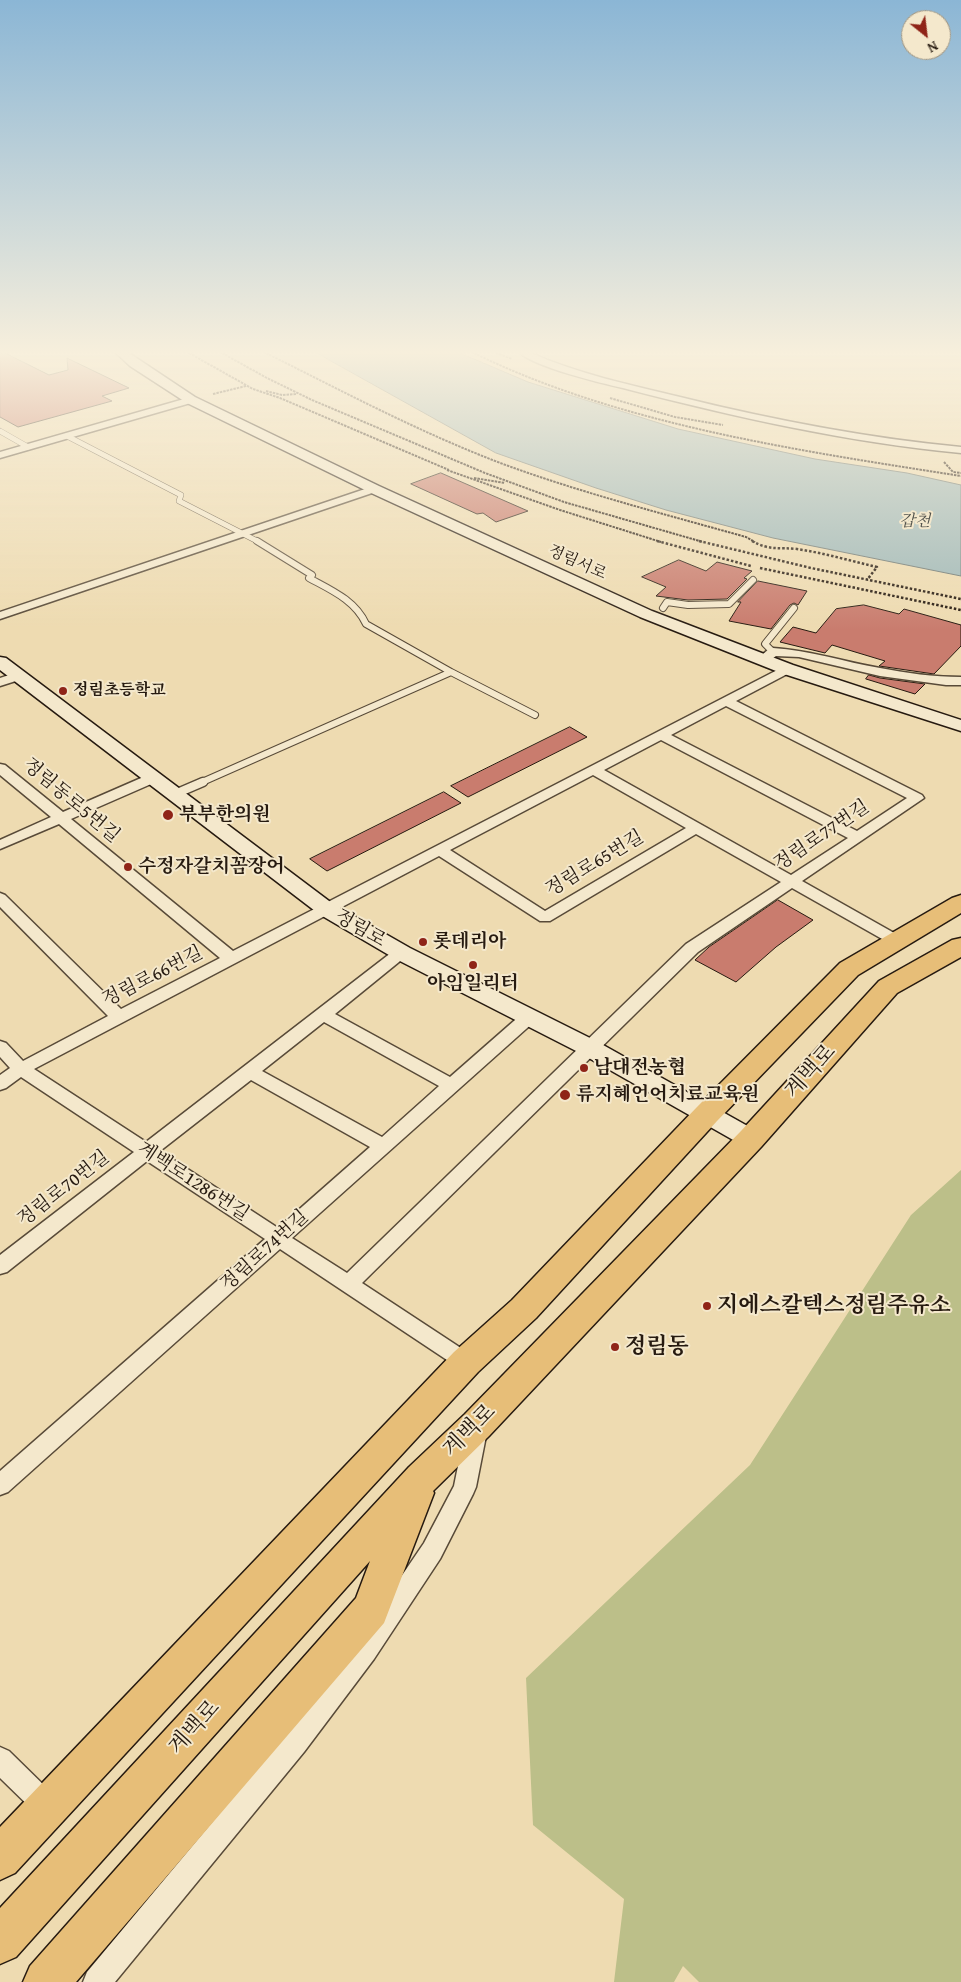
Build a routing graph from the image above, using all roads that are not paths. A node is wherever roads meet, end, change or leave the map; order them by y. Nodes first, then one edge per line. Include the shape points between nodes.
1 (25, 445) edge
2 (33, 445) edge
3 (86, 445) edge
4 (284, 445) edge
5 (927, 445) edge
6 (28, 447) junction
7 (961, 450) edge
8 (0, 455) edge
9 (374, 489) junction
10 (244, 533) junction
11 (752, 580) dead end
12 (663, 608) dead end
13 (794, 608) dead end
14 (0, 616) edge
15 (767, 656) junction
16 (0, 662) edge
17 (787, 669) junction
18 (451, 672) junction
19 (18, 676) junction
20 (961, 681) edge
21 (0, 682) edge
22 (726, 701) junction
23 (536, 715) dead end
24 (961, 726) edge
25 (662, 735) junction
26 (0, 768) edge
27 (594, 770) junction
28 (153, 778) junction
29 (175, 794) junction
30 (61, 819) junction
31 (696, 828) junction
32 (857, 837) junction
33 (0, 845) edge
34 (440, 850) junction
35 (791, 881) junction
36 (961, 903) edge
37 (3, 906) edge
38 (326, 909) junction
39 (897, 941) junction
40 (961, 946) edge
41 (402, 953) junction
42 (232, 959) junction
43 (324, 1014) junction
44 (529, 1016) junction
45 (119, 1017) junction
46 (0, 1047) edge
47 (588, 1048) junction
48 (21, 1069) junction
49 (250, 1072) junction
50 (0, 1084) edge
51 (451, 1085) junction
52 (707, 1114) junction
53 (751, 1139) junction
54 (383, 1146) junction
55 (147, 1152) junction
56 (279, 1238) junction
57 (0, 1266) edge
58 (349, 1284) junction
59 (466, 1362) junction
60 (477, 1425) junction
61 (422, 1478) junction
62 (0, 1485) edge
63 (0, 1760) edge
64 (48, 1807) junction
65 (0, 1858) edge
66 (0, 1941) edge
67 (46, 1982) edge
68 (96, 1982) edge

1 - 6 lane
2 - 6 street
3 - 10 lane via 181,495 180,501
4 - 9 main road, 정림서로
5 - 7 street
6 - 8 street
9 - 10 street
9 - 15 main road, 정림서로 via 646,614
10 - 14 street
10 - 18 lane via 312,575 308,578 336,593 363,615 366,624
11 - 12 lane via 729,604 667,602
13 - 15 lane via 765,644
15 - 17 main road, 정림서로
15 - 20 street via 799,652 880,672
16 - 19 main road, 정림로
17 - 22 street
17 - 24 main road, 정림서로
18 - 23 lane
18 - 29 lane
19 - 21 street
19 - 28 main road, 정림로
22 - 25 street
22 - 32 street, 정림로77번길 via 917,798
25 - 27 street
25 - 32 street
26 - 30 street, 정림동로5번길
27 - 31 street
27 - 34 street
28 - 29 main road, 정림로
28 - 30 street
29 - 38 main road, 정림로
30 - 33 street
30 - 42 street, 정림동로5번길
31 - 34 street, 정림로65번길 via 545,918
31 - 35 street
32 - 35 street, 정림로77번길
34 - 38 street
35 - 39 street
35 - 47 street, 정림로77번길 via 692,948
36 - 39 main road
37 - 45 street
38 - 41 main road, 정림로
38 - 42 street, 정림로66번길
39 - 52 main road via 849,969
40 - 53 main road, 계백로 via 888,987
41 - 43 street, 정림로70번길
41 - 44 main road, 정림로
42 - 45 street, 정림로66번길
43 - 49 street, 정림로70번길
43 - 51 street
44 - 47 main road, 정림로
44 - 51 street, 정림로74번길
45 - 48 street, 정림로66번길
46 - 48 street, 계백로1286번길
47 - 52 main road, 정림로
47 - 58 street
48 - 50 street, 정림로66번길
48 - 55 street, 계백로1286번길
49 - 54 street
49 - 55 street, 정림로70번길
51 - 54 street, 정림로74번길
52 - 53 main road, 정림로
52 - 59 main road via 524,1309
53 - 60 main road, 계백로
54 - 56 street, 정림로74번길
55 - 56 street, 계백로1286번길
55 - 57 street, 정림로70번길
56 - 58 street, 계백로1286번길
56 - 62 street, 정림로74번길
58 - 59 street, 계백로1286번길
59 - 64 main road
60 - 61 main road, 계백로
60 - 68 street via 465,1487 432,1551 365,1651 295,1743
61 - 66 main road, 계백로
61 - 67 main road via 370,1610
63 - 64 street
64 - 65 main road

